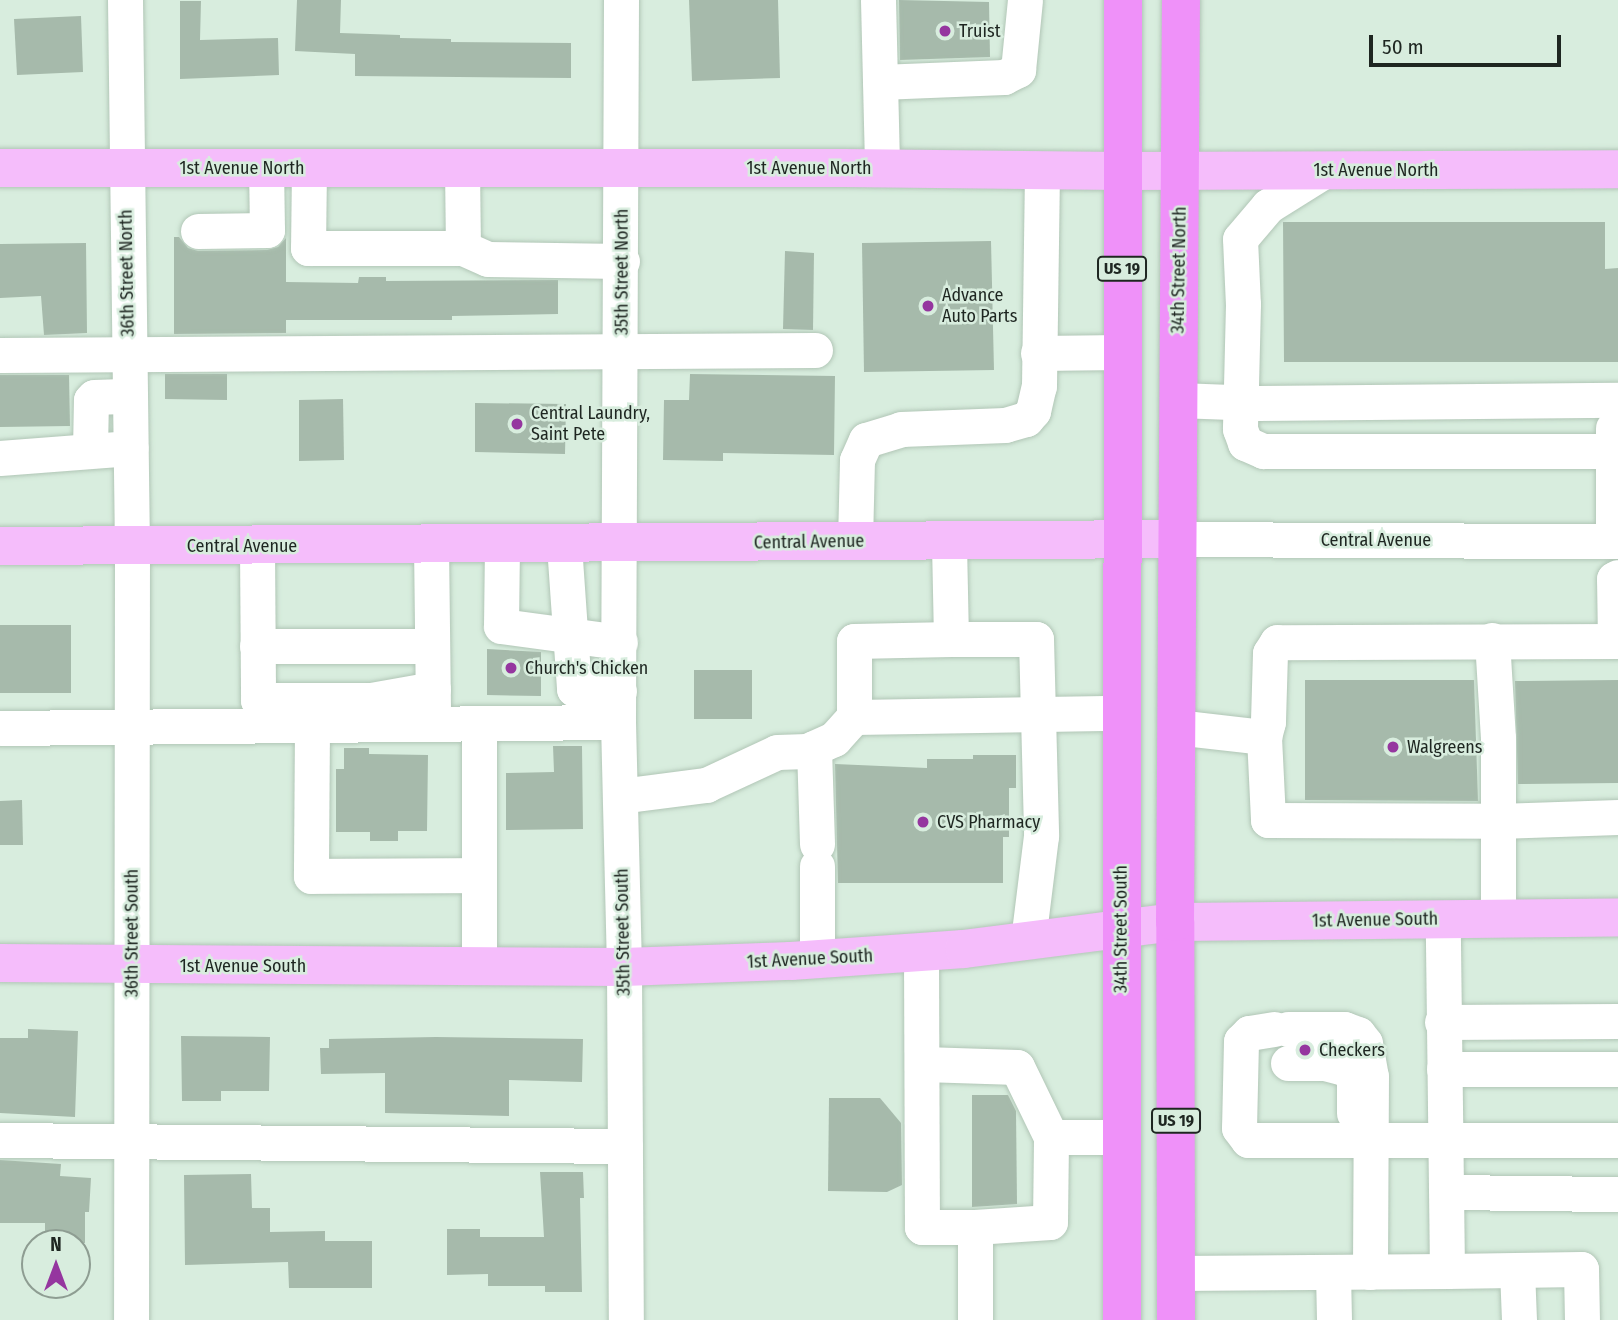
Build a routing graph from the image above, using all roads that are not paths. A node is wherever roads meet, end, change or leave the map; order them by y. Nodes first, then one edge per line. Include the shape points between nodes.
1 (125, 0) edge
2 (621, 0) edge
3 (878, 0) edge
4 (1025, 0) edge
5 (1123, 0) edge
6 (1181, 0) edge
7 (880, 82) junction
8 (462, 167) junction
9 (622, 167) junction
10 (0, 168) edge
11 (125, 168) junction
12 (266, 168) junction
13 (309, 168) junction
14 (882, 169) junction
15 (1618, 169) edge
16 (1042, 170) junction
17 (1324, 170) junction
18 (1122, 171) junction
19 (1180, 171) junction
20 (198, 231) dead end
21 (463, 248) junction
22 (622, 261) junction
23 (815, 349) dead end
24 (622, 351) junction
25 (1122, 352) junction
26 (1038, 353) junction
27 (0, 355) edge
28 (129, 355) junction
29 (130, 396) junction
30 (1178, 400) junction
31 (1616, 400) edge
32 (1249, 403) junction
33 (131, 447) junction
34 (90, 450) junction
35 (1616, 451) edge
36 (0, 458) edge
37 (1122, 539) junction
38 (1177, 539) junction
39 (949, 541) junction
40 (1615, 541) edge
41 (855, 542) junction
42 (431, 545) junction
43 (502, 545) junction
44 (564, 545) junction
45 (622, 545) junction
46 (0, 546) edge
47 (132, 546) junction
48 (257, 546) junction
49 (1618, 577) edge
50 (570, 634) junction
51 (951, 639) junction
52 (1492, 640) junction
53 (1616, 641) edge
54 (620, 642) junction
55 (257, 646) junction
56 (432, 646) junction
57 (433, 689) junction
58 (619, 707) junction
59 (1121, 713) junction
60 (1038, 715) junction
61 (853, 717) junction
62 (479, 723) junction
63 (433, 724) junction
64 (312, 726) junction
65 (1176, 727) junction
66 (0, 728) edge
67 (132, 728) junction
68 (1264, 737) junction
69 (814, 748) junction
70 (620, 796) junction
71 (1618, 817) edge
72 (1498, 821) junction
73 (479, 875) junction
74 (1618, 917) edge
75 (1498, 918) junction
76 (1443, 919) junction
77 (1175, 922) junction
78 (1120, 928) junction
79 (1028, 940) junction
80 (921, 951) junction
81 (817, 959) junction
82 (0, 963) edge
83 (131, 966) junction
84 (480, 966) junction
85 (624, 967) junction
86 (1618, 1021) edge
87 (1442, 1022) junction
88 (1267, 1063) junction
89 (923, 1064) junction
90 (1444, 1069) junction
91 (1618, 1069) edge
92 (1121, 1125) junction
93 (1051, 1137) junction
94 (1445, 1139) junction
95 (0, 1140) edge
96 (131, 1140) junction
97 (1370, 1140) junction
98 (1618, 1140) edge
99 (625, 1146) junction
100 (1448, 1192) junction
101 (1618, 1194) edge
102 (975, 1227) junction
103 (1176, 1263) junction
104 (1517, 1270) junction
105 (1447, 1271) junction
106 (1334, 1272) junction
107 (1370, 1272) junction
108 (131, 1320) edge
109 (626, 1320) edge
110 (975, 1320) edge
111 (1122, 1320) edge
112 (1176, 1320) edge
113 (1334, 1320) edge
114 (1519, 1320) edge
115 (1582, 1320) edge

1 - 11 street, 36th Street North
2 - 9 street, 35th Street North
3 - 7 street
4 - 7 street via 1018,70 1004,77
5 - 18 highway, US 19
6 - 19 highway, 34th Street North / US 19
7 - 14 street
8 - 9 main road, 1st Avenue North
8 - 13 main road, 1st Avenue North
8 - 21 street
9 - 14 main road, 1st Avenue North
9 - 22 street, 35th Street North
10 - 11 main road, 1st Avenue North
11 - 12 main road, 1st Avenue North
11 - 28 street, 36th Street North
12 - 13 main road, 1st Avenue North
12 - 20 street via 267,230
13 - 21 street via 308,248
14 - 16 main road, 1st Avenue North
15 - 17 main road, 1st Avenue North
16 - 18 main road, 1st Avenue North
16 - 26 street
17 - 19 main road, 1st Avenue North
17 - 32 street via 1268,206 1240,239
18 - 19 main road, 1st Avenue North
18 - 25 highway, US 19
19 - 30 highway, 34th Street North / US 19
21 - 22 street via 488,259
22 - 24 street, 35th Street North
23 - 24 street
24 - 28 street
24 - 45 street, 35th Street North
25 - 26 street
25 - 37 highway, US 19
26 - 41 street via 1039,386 1033,411 1026,419 1005,425 901,429 866,440 857,460
27 - 28 street
28 - 29 street, 36th Street North
29 - 33 street, 36th Street North
29 - 34 street via 91,400
30 - 32 street
30 - 38 highway, 34th Street North / US 19
31 - 32 street
31 - 35 street
32 - 35 street via 1240,429 1245,443 1263,451
33 - 34 street
33 - 47 street, 36th Street North
34 - 36 street
35 - 40 street
37 - 38 main road, Central Avenue
37 - 39 main road, Central Avenue
37 - 59 highway, 34th Street South / US 19
38 - 40 street, Central Avenue
38 - 65 highway, US 19
39 - 41 main road, Central Avenue
39 - 51 street
41 - 45 main road, Central Avenue
42 - 43 main road, Central Avenue
42 - 48 main road, Central Avenue
42 - 56 street
43 - 44 main road, Central Avenue
43 - 50 street via 501,626
44 - 45 main road, Central Avenue
44 - 50 street
45 - 54 street, 35th Street South
46 - 47 main road, Central Avenue
47 - 48 main road, Central Avenue
47 - 67 street, 36th Street South
48 - 55 street
49 - 53 street via 1614,579
50 - 54 street
50 - 58 street via 574,690
51 - 60 street via 1036,639
51 - 61 street via 854,641
52 - 53 street
52 - 68 street via 1278,642 1270,653
52 - 72 street
54 - 58 street, 35th Street South
55 - 56 street
55 - 57 street via 258,700 371,700
56 - 57 street
57 - 63 street
58 - 62 street
58 - 70 street, 35th Street South
59 - 60 street
59 - 78 highway, 34th Street South / US 19
60 - 61 street
60 - 79 street via 1041,835
61 - 69 street via 834,739
62 - 63 street
62 - 73 street
63 - 64 street
64 - 67 street
64 - 73 street via 311,876
65 - 68 street
65 - 77 highway, US 19
66 - 67 street
67 - 83 street, 36th Street South
68 - 72 street via 1268,820
69 - 70 street via 777,752 706,785
69 - 81 street
70 - 85 street, 35th Street South
71 - 72 street
72 - 75 street
73 - 84 street
74 - 75 main road, 1st Avenue South
75 - 76 main road, 1st Avenue South
76 - 77 main road, 1st Avenue South
76 - 87 street
77 - 78 main road, 1st Avenue South
77 - 103 highway, US 19
78 - 79 main road, 1st Avenue South
78 - 92 highway, 34th Street South / US 19
79 - 80 main road, 1st Avenue South
80 - 81 main road, 1st Avenue South
80 - 89 street
81 - 85 main road, 1st Avenue South
82 - 83 main road, 1st Avenue South
83 - 84 main road, 1st Avenue South
83 - 96 street, 36th Street South
84 - 85 main road, 1st Avenue South
85 - 99 street, 35th Street South
86 - 87 street
87 - 90 street
88 - 97 street via 1325,1063 1347,1069 1354,1079 1354,1116
88 - 97 street via 1239,1128 1248,1140
88 - 97 street via 1241,1041 1249,1033 1345,1029 1358,1034 1369,1056
89 - 93 street via 1017,1067
89 - 102 street via 922,1227
90 - 91 street
90 - 94 street
92 - 93 street
92 - 103 highway via 1154,1124 1154,1238
92 - 111 highway, 34th Street South / US 19
93 - 102 street via 1050,1222
94 - 97 street
94 - 98 street
94 - 100 street
95 - 96 street
96 - 99 street
96 - 108 street, 36th Street South
97 - 107 street
99 - 109 street, 35th Street South
100 - 101 street
100 - 105 street
102 - 110 street
103 - 106 street
103 - 112 highway, US 19
104 - 105 street
104 - 114 street
104 - 115 street via 1581,1269
105 - 107 street
106 - 107 street
106 - 113 street

